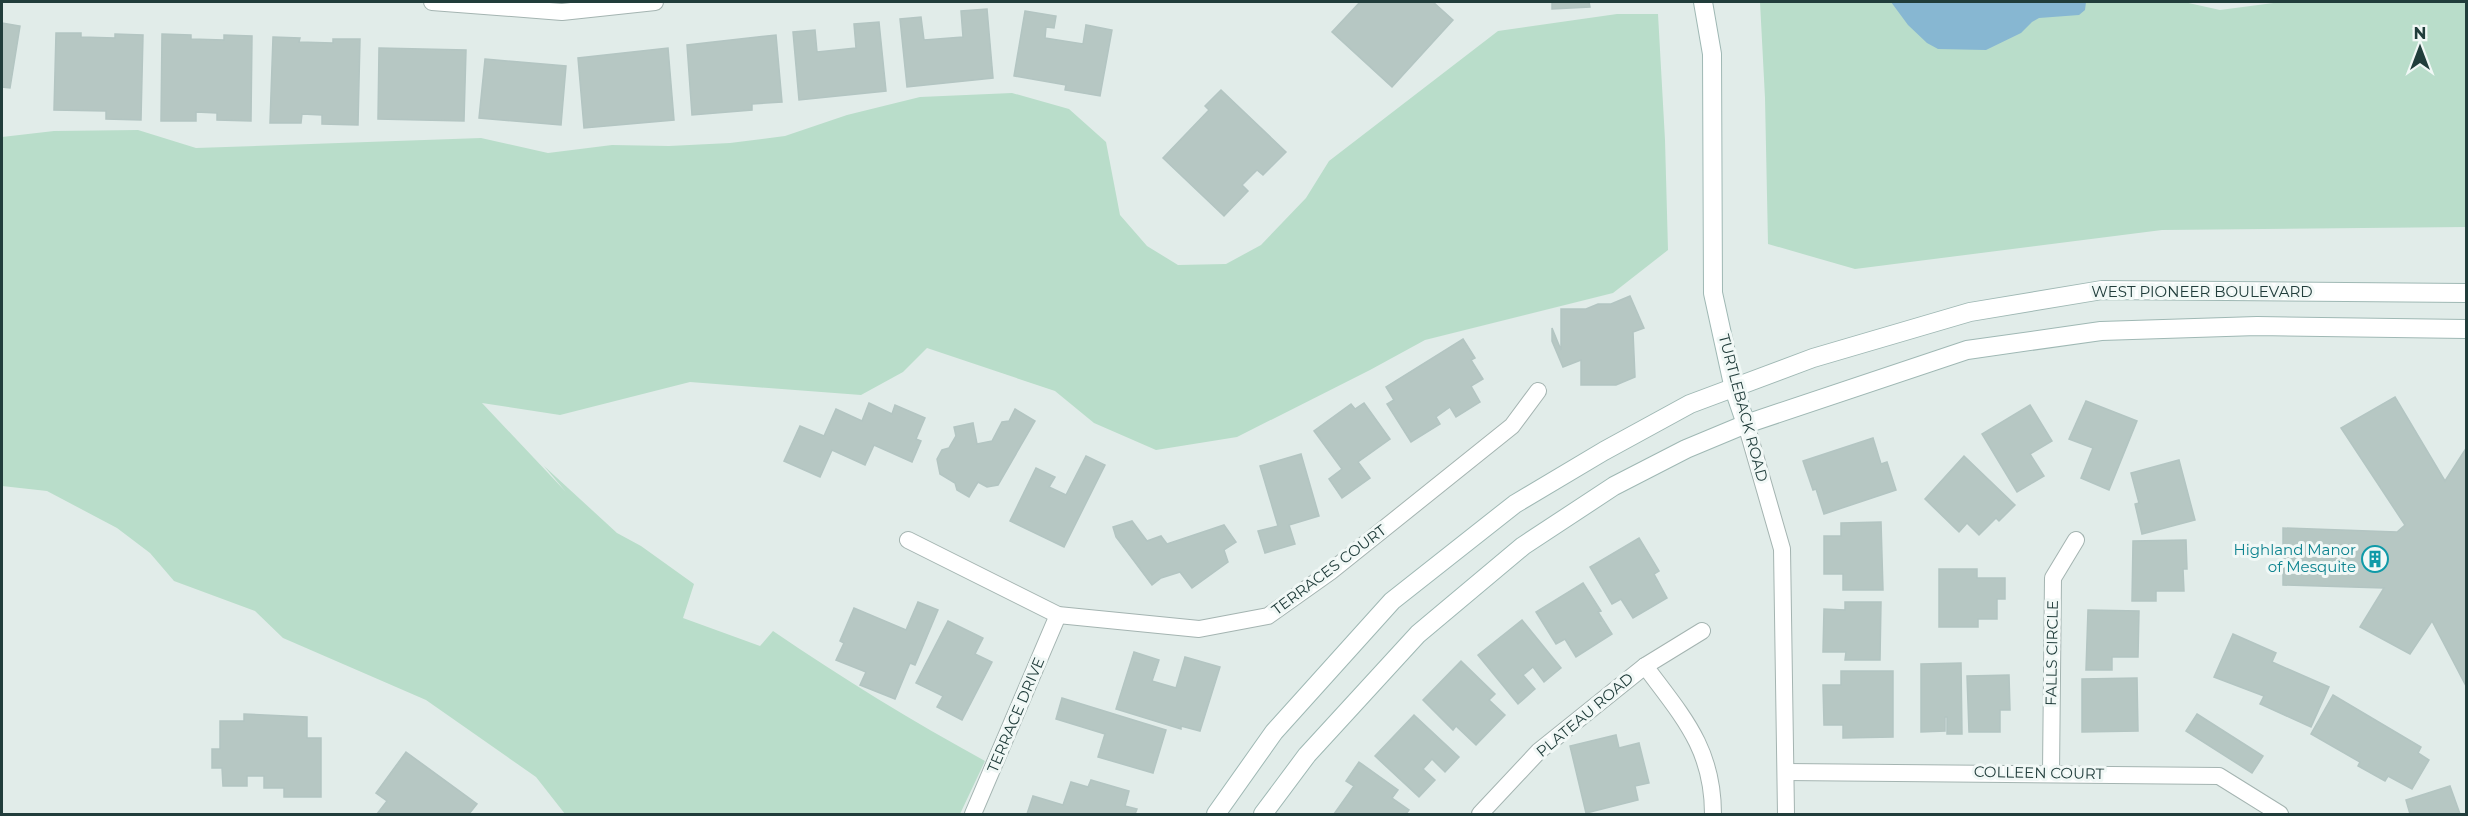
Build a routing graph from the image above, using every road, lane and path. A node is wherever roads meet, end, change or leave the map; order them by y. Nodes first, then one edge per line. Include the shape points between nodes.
1 (432, 2) edge
2 (655, 2) edge
3 (1703, 2) edge
4 (2466, 293) edge
5 (2466, 329) edge
6 (1734, 389) junction
7 (1538, 391) dead end
8 (1746, 424) junction
9 (908, 540) dead end
10 (2076, 540) dead end
11 (1058, 615) junction
12 (1702, 631) dead end
13 (1645, 666) junction
14 (1786, 772) junction
15 (2051, 773) junction
16 (973, 814) edge
17 (1216, 814) edge
18 (1263, 814) edge
19 (1480, 814) edge
20 (1713, 814) edge
21 (1786, 814) edge
22 (2280, 814) edge

1 - 2 street via 562,12
3 - 6 main road, TURTLEBACK ROAD via 1712,54 1713,293
4 - 6 main road, WEST PIONEER BOULEVARD via 2102,290 1970,312 1813,358
5 - 8 main road via 2257,326 2100,331 1967,350
6 - 8 main road, TURTLEBACK ROAD
6 - 17 main road, WEST PIONEER BOULEVARD via 1690,404 1515,504 1392,600 1274,732
7 - 11 street, TERRACES COURT via 1512,426 1330,572 1268,616 1199,629
8 - 14 street, TURTLEBACK ROAD via 1782,549
8 - 18 main road via 1614,486 1523,546 1418,634 1307,755
9 - 11 street, TERRACES COURT
10 - 15 street, FALLS CIRCLE via 2053,578
11 - 16 street, TERRACE DRIVE
12 - 13 street, PLATEAU ROAD
13 - 19 street, PLATEAU ROAD via 1539,751
13 - 20 street via 1689,726 1706,760
14 - 15 street, COLLEEN COURT
14 - 21 street, TURTLEBACK ROAD
15 - 22 street, COLLEEN COURT via 2219,776

